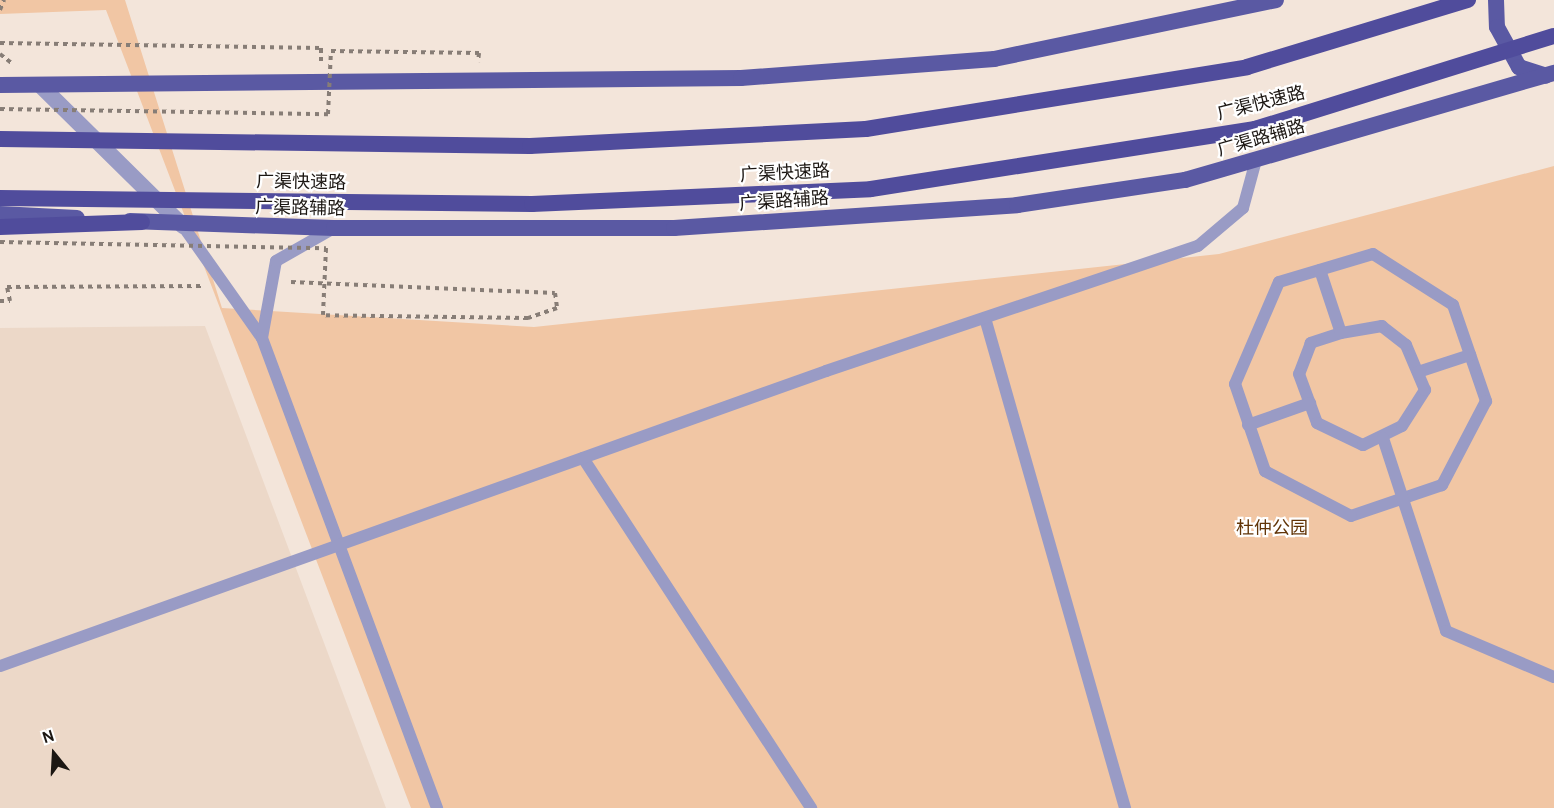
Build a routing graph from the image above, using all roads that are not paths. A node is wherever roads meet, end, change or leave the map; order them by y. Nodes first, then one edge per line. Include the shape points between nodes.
1 (1276, 0) edge
2 (1468, 0) edge
3 (1496, 0) edge
4 (1554, 36) edge
5 (1550, 74) edge
6 (40, 85) junction
7 (0, 86) edge
8 (0, 138) edge
9 (1256, 160) junction
10 (0, 198) edge
11 (0, 214) edge
12 (142, 222) junction
13 (183, 226) junction
14 (0, 227) edge
15 (334, 228) junction
16 (1320, 270) junction
17 (985, 318) junction
18 (1341, 333) junction
19 (262, 339) junction
20 (1470, 355) junction
21 (1418, 372) junction
22 (1310, 403) junction
23 (1248, 425) junction
24 (1383, 438) junction
25 (583, 458) junction
26 (1401, 499) junction
27 (337, 546) junction
28 (0, 666) edge
29 (1554, 677) edge
30 (437, 808) edge
31 (812, 808) edge
32 (1125, 808) edge

1 - 6 main road via 994,59 741,78
2 - 8 highway, bridge via 1246,67 866,129 530,146
3 - 5 main road via 1497,27 1519,67
4 - 10 highway, 广渠快速路, bridge via 1255,129 871,189 532,204
5 - 9 main road, 广渠路辅路
6 - 7 main road
6 - 13 street
9 - 15 main road, 广渠路辅路 via 1185,180 1005,206 674,228
9 - 17 lane via 1243,208 1198,246
11 - 12 main road, 广渠路辅路
12 - 13 main road, 广渠路辅路
12 - 14 highway
13 - 15 main road, 广渠路辅路
13 - 19 lane
15 - 19 lane via 276,261
16 - 18 lane
16 - 20 lane via 1373,254 1453,305
16 - 23 lane via 1279,282 1235,384
17 - 25 lane
17 - 32 lane
18 - 21 lane via 1382,326 1406,345
18 - 22 lane via 1311,343 1299,374
19 - 27 lane
20 - 21 lane
20 - 26 lane via 1486,401 1442,485
21 - 24 lane via 1425,390 1402,426
22 - 23 lane
22 - 24 lane via 1317,423 1363,445
23 - 26 lane via 1265,471 1351,516
24 - 26 lane
25 - 27 lane
25 - 31 lane
26 - 29 lane via 1446,631
27 - 28 lane
27 - 30 lane

